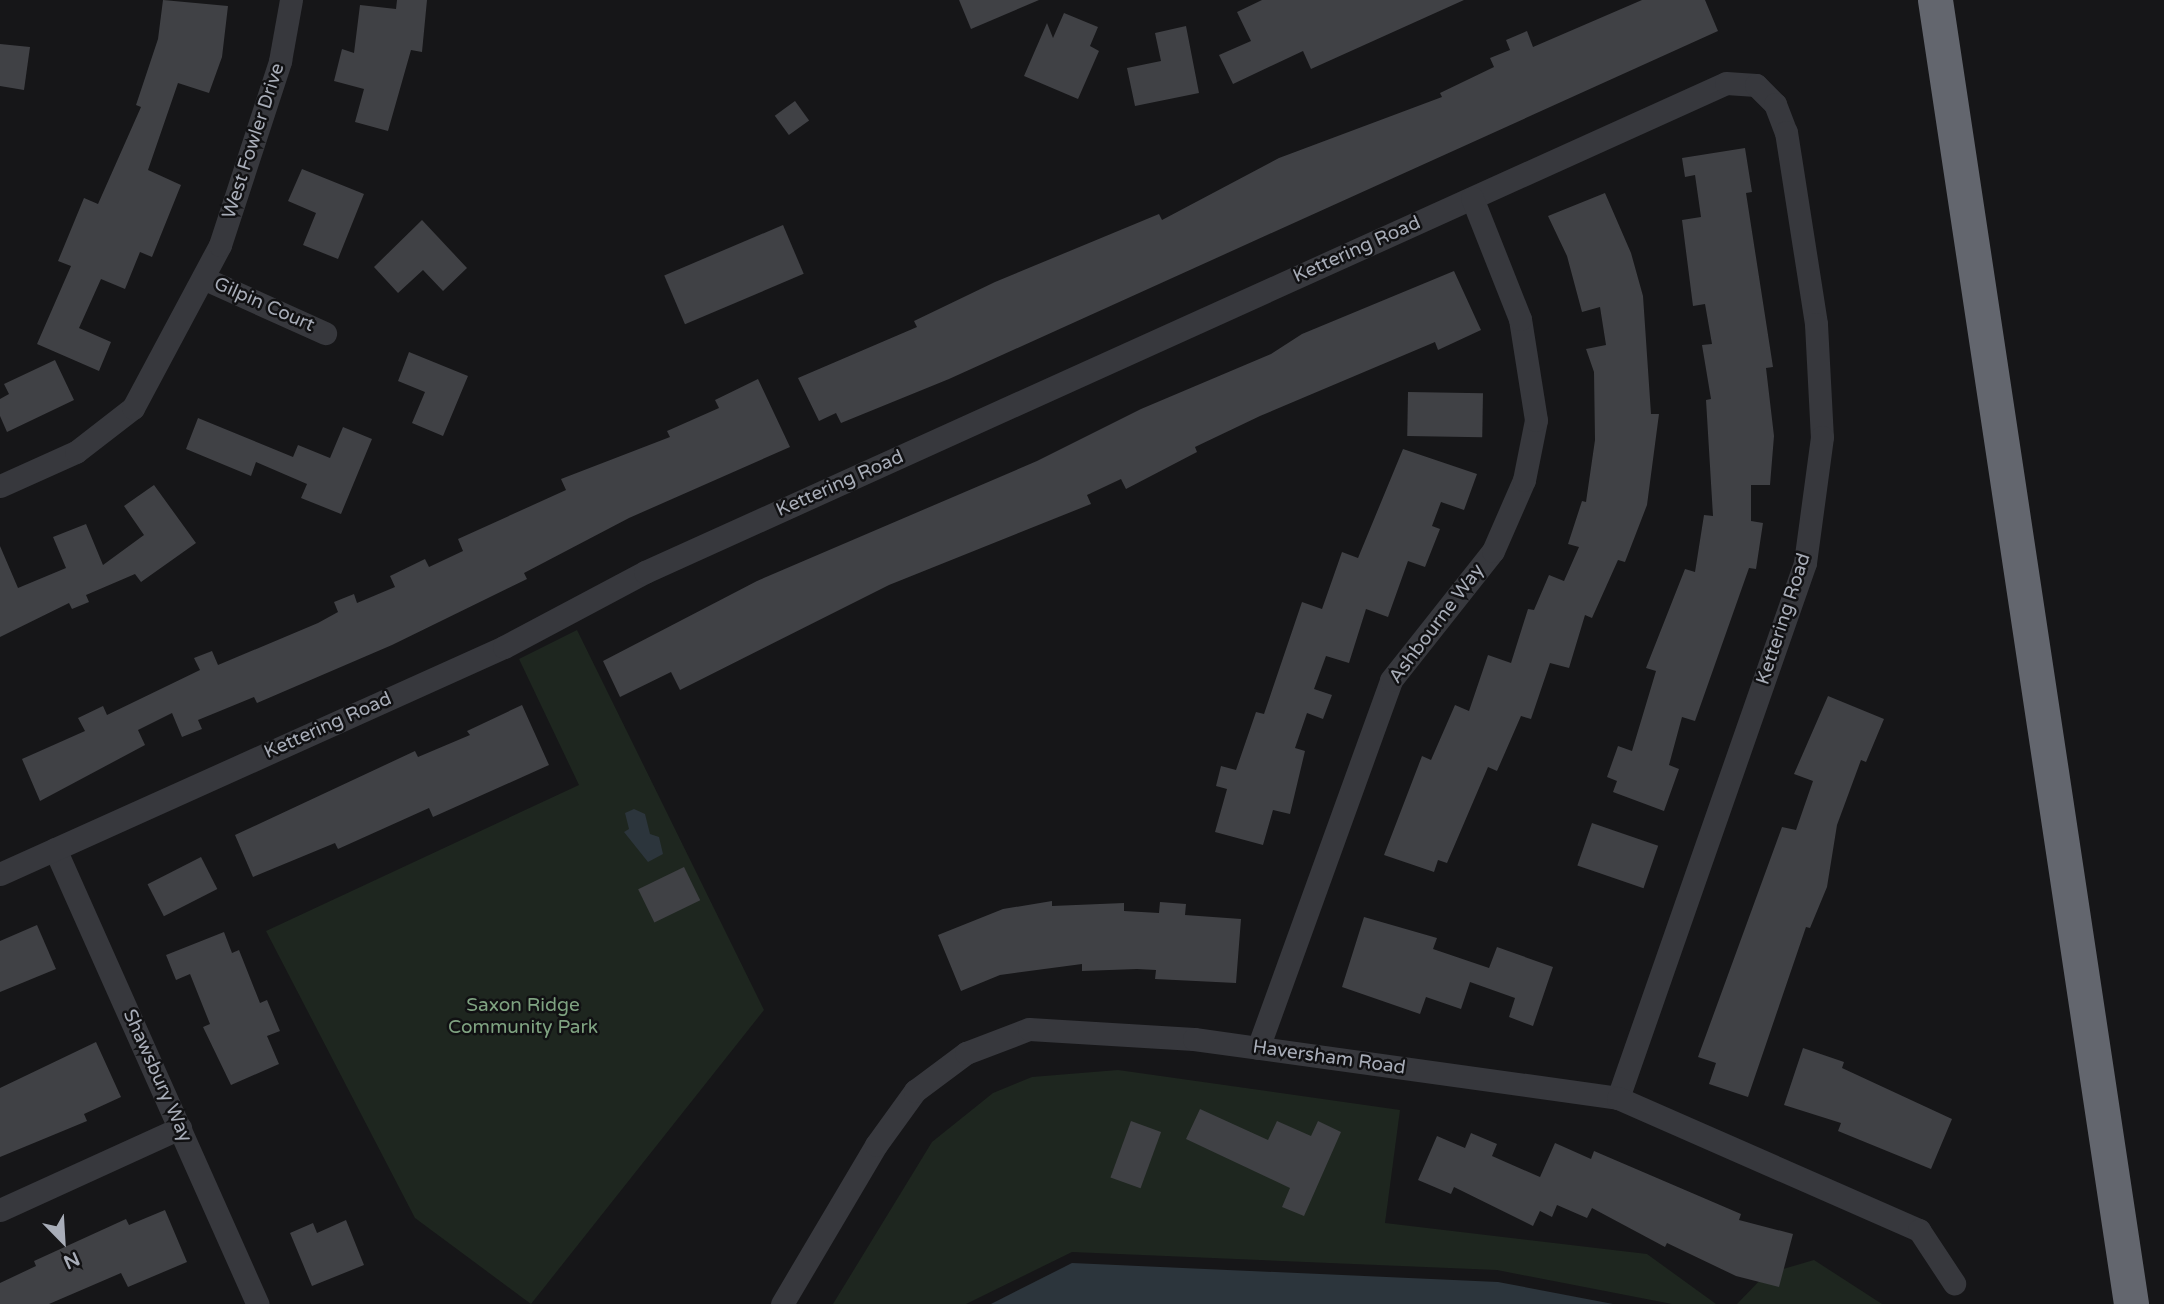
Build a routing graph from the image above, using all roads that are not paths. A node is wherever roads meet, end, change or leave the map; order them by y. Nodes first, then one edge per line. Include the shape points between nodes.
1 (291, 0) edge
2 (1935, 0) edge
3 (1472, 198) junction
4 (204, 278) junction
5 (325, 333) dead end
6 (0, 486) edge
7 (55, 849) junction
8 (0, 874) edge
9 (1258, 1048) junction
10 (1618, 1098) junction
11 (180, 1128) junction
12 (0, 1210) edge
13 (1954, 1283) dead end
14 (258, 1304) edge
15 (782, 1304) edge
16 (2131, 1304) edge

1 - 4 street, West Fowler Drive via 280,61 220,246
2 - 16 highway
3 - 7 street, Kettering Road via 645,572 504,647
3 - 9 street, Ashbourne Way via 1520,319 1536,420 1524,480 1493,551 1391,680
3 - 10 street, Kettering Road via 1727,83 1756,85 1775,104 1786,132 1816,324 1821,424 1805,563
4 - 5 street, Gilpin Court
4 - 6 street, West Fowler Drive via 133,408 76,452
7 - 8 street, Kettering Road
7 - 11 street, Shawsbury Way
9 - 10 street, Haversham Road
9 - 15 street, Haversham Road via 1029,1029 966,1054 915,1091 876,1145
10 - 13 street, Haversham Road via 1919,1230
11 - 12 street
11 - 14 street, Shawsbury Way

